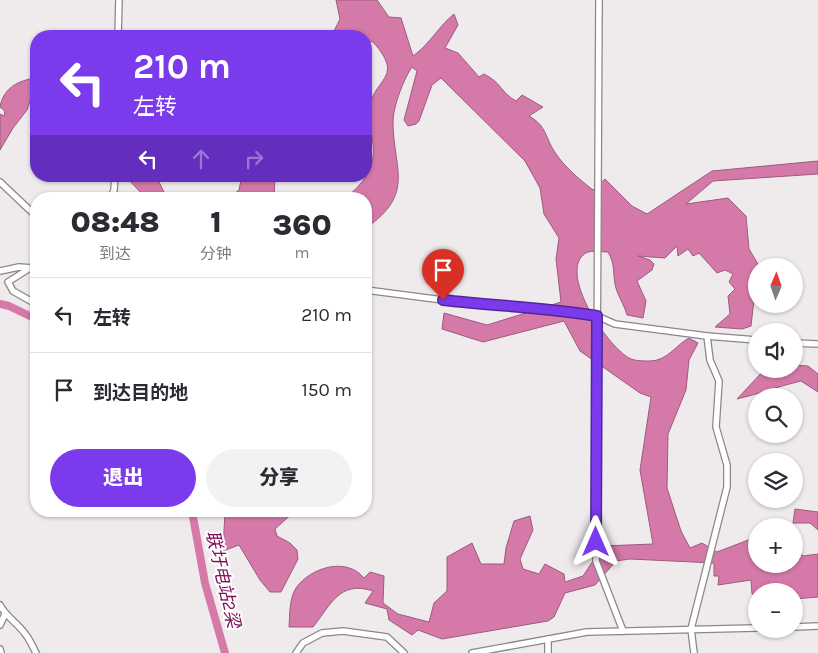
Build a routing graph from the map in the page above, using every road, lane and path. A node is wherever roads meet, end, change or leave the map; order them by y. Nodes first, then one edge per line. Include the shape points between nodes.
1 (119, 0) edge
2 (599, 0) edge
3 (118, 30) edge
4 (0, 182) edge
5 (30, 210) edge
6 (30, 266) edge
7 (30, 268) edge
8 (0, 271) edge
9 (372, 291) edge
10 (30, 301) edge
11 (597, 316) junction
12 (707, 336) junction
13 (748, 339) edge
14 (803, 343) edge
15 (818, 344) edge
16 (0, 605) edge
17 (5, 614) junction
18 (0, 625) edge
19 (818, 626) edge
20 (803, 627) edge
21 (748, 628) edge
22 (691, 629) junction
23 (623, 631) junction
24 (548, 638) junction
25 (36, 653) edge
26 (296, 653) edge
27 (404, 653) edge
28 (472, 653) edge
29 (548, 653) edge
30 (694, 653) edge

1 - 3 street
2 - 11 street
4 - 5 street
6 - 8 street
7 - 10 street via 8,282 13,291
9 - 11 street via 481,305 567,310
11 - 12 street via 615,324
11 - 23 street via 596,561
12 - 13 street
12 - 22 street via 710,360 719,381 716,427 727,465 727,487
14 - 15 street
16 - 17 street
17 - 18 street
17 - 25 street via 27,635
19 - 20 street
21 - 22 street
22 - 23 street
22 - 30 street
23 - 24 street
24 - 28 street
24 - 29 street
26 - 27 street via 303,643 322,633 343,631 386,637

